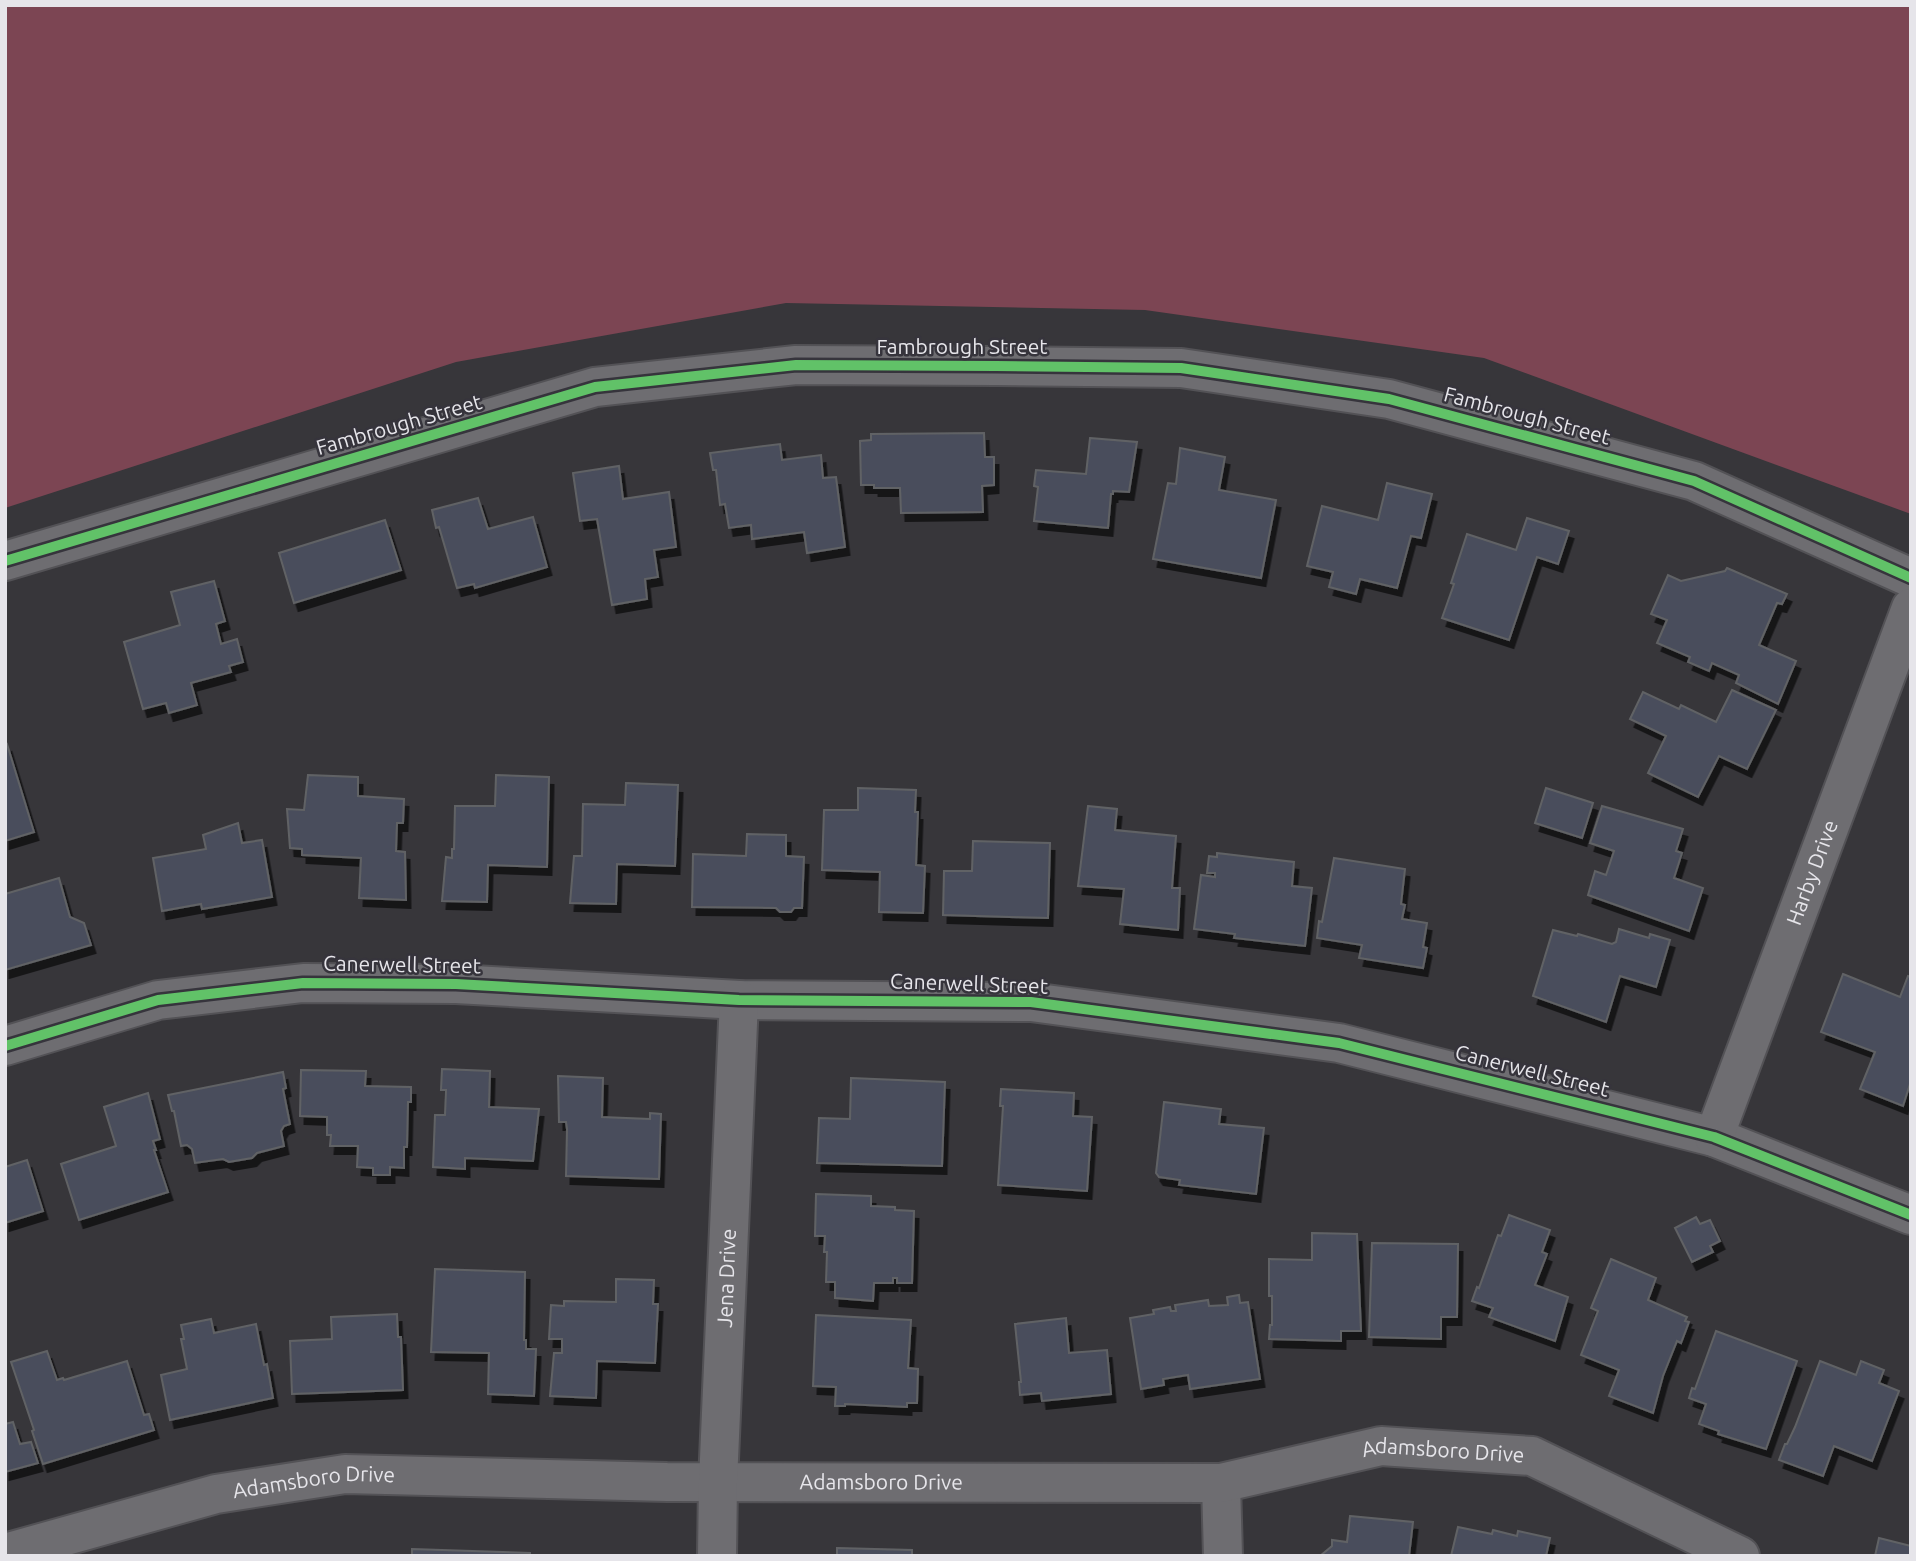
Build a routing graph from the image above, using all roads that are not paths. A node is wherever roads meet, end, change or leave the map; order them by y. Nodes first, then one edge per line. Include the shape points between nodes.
1 (5, 561) edge
2 (1911, 578) edge
3 (1911, 608) edge
4 (739, 1000) junction
5 (5, 1046) edge
6 (1714, 1137) junction
7 (1911, 1215) edge
8 (718, 1482) junction
9 (1221, 1483) junction
10 (5, 1553) edge
11 (717, 1556) edge
12 (1223, 1556) edge
13 (1740, 1556) edge

1 - 2 street, Fambrough Street via 595,387 796,365 1181,368 1389,399 1694,481
3 - 6 street, Harby Drive
4 - 5 street, Canerwell Street via 456,984 303,983 158,1000
4 - 6 street, Canerwell Street via 1031,1002 1326,1041
4 - 8 street, Jena Drive
6 - 7 street, Canerwell Street
8 - 9 street, Adamsboro Drive
8 - 10 street, Adamsboro Drive via 345,1474 216,1494
8 - 11 street, Jena Drive
9 - 12 street
9 - 13 street, Adamsboro Drive via 1381,1446 1532,1456

